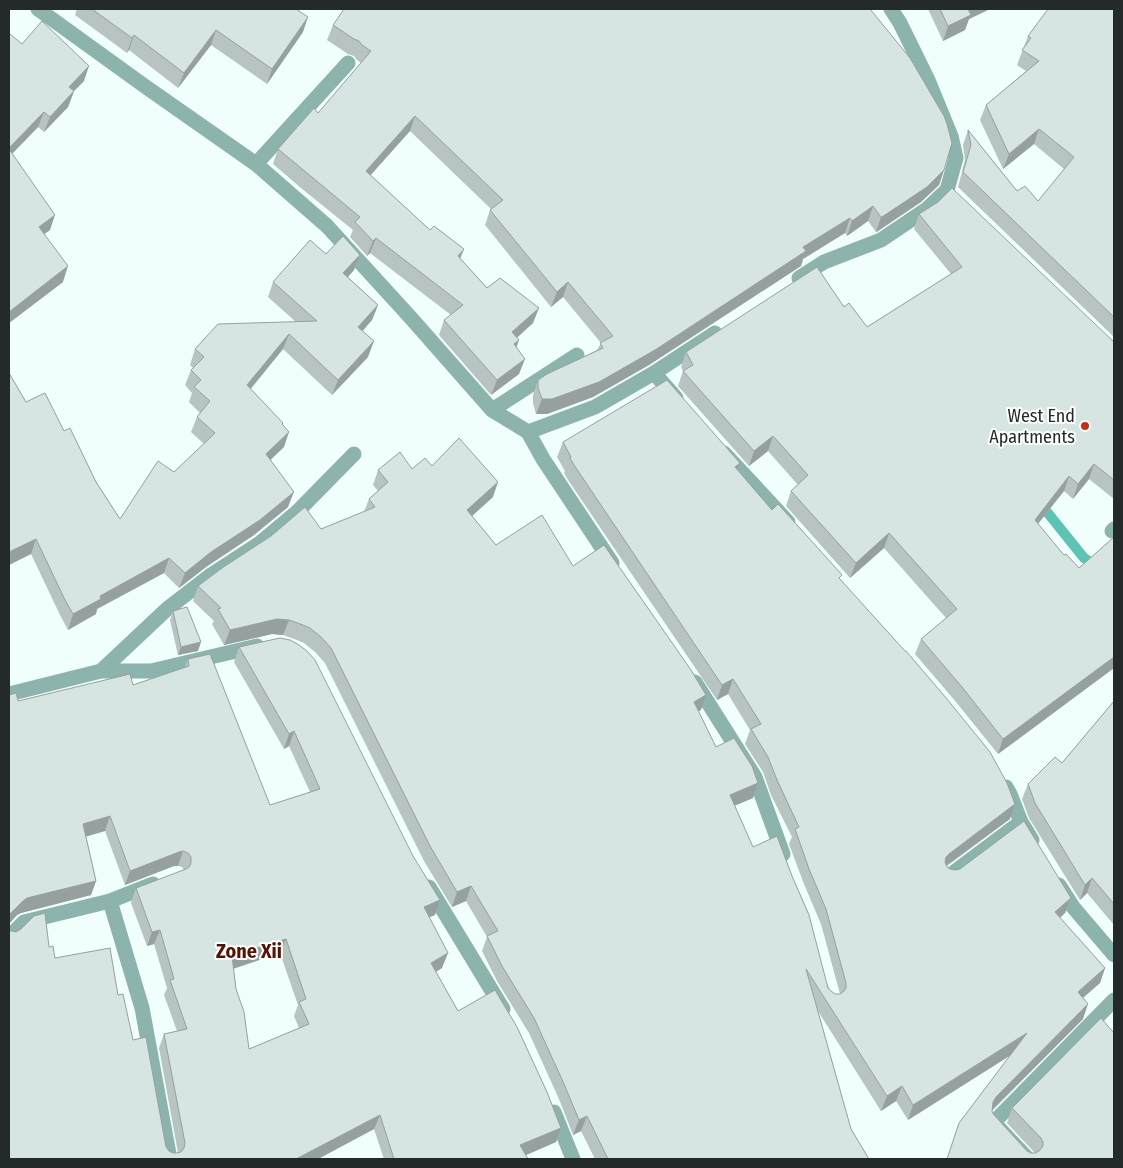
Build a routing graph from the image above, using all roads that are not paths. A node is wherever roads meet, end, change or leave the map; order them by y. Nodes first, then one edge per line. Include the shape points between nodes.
1 (38, 9) edge
2 (890, 9) edge
3 (348, 63) dead end
4 (256, 164) junction
5 (784, 288) edge
6 (727, 325) edge
7 (577, 355) dead end
8 (654, 373) junction
9 (492, 410) junction
10 (686, 410) edge
11 (528, 432) junction
12 (712, 440) edge
13 (354, 454) dead end
14 (796, 531) edge
15 (620, 574) edge
16 (274, 643) edge
17 (101, 671) junction
18 (687, 672) edge
19 (9, 694) edge
20 (1001, 778) edge
21 (1021, 822) junction
22 (1042, 856) edge
23 (789, 869) edge
24 (1052, 873) edge
25 (420, 874) edge
26 (949, 876) edge
27 (169, 878) edge
28 (110, 901) junction
29 (9, 937) edge
30 (1114, 955) edge
31 (1114, 1000) edge
32 (510, 1021) edge
33 (550, 1103) edge
34 (170, 1159) edge
35 (573, 1159) edge
36 (1028, 1159) edge

1 - 4 street
2 - 5 street via 900,22 928,80 951,136 956,158 951,193 881,240 824,262
3 - 4 street
4 - 9 street via 327,226
6 - 8 street
7 - 9 street
8 - 10 street
8 - 11 street via 595,407
9 - 11 street
11 - 15 street
12 - 14 street
13 - 17 street via 297,512 260,543 211,575 168,609
16 - 17 street via 151,671
17 - 19 street
18 - 23 street via 755,778
20 - 21 street
21 - 22 street
21 - 26 street
24 - 30 street via 1073,907
25 - 32 street
27 - 28 street
28 - 29 street via 24,922
28 - 34 street via 142,1008
31 - 36 street via 997,1118 996,1125
33 - 35 street

